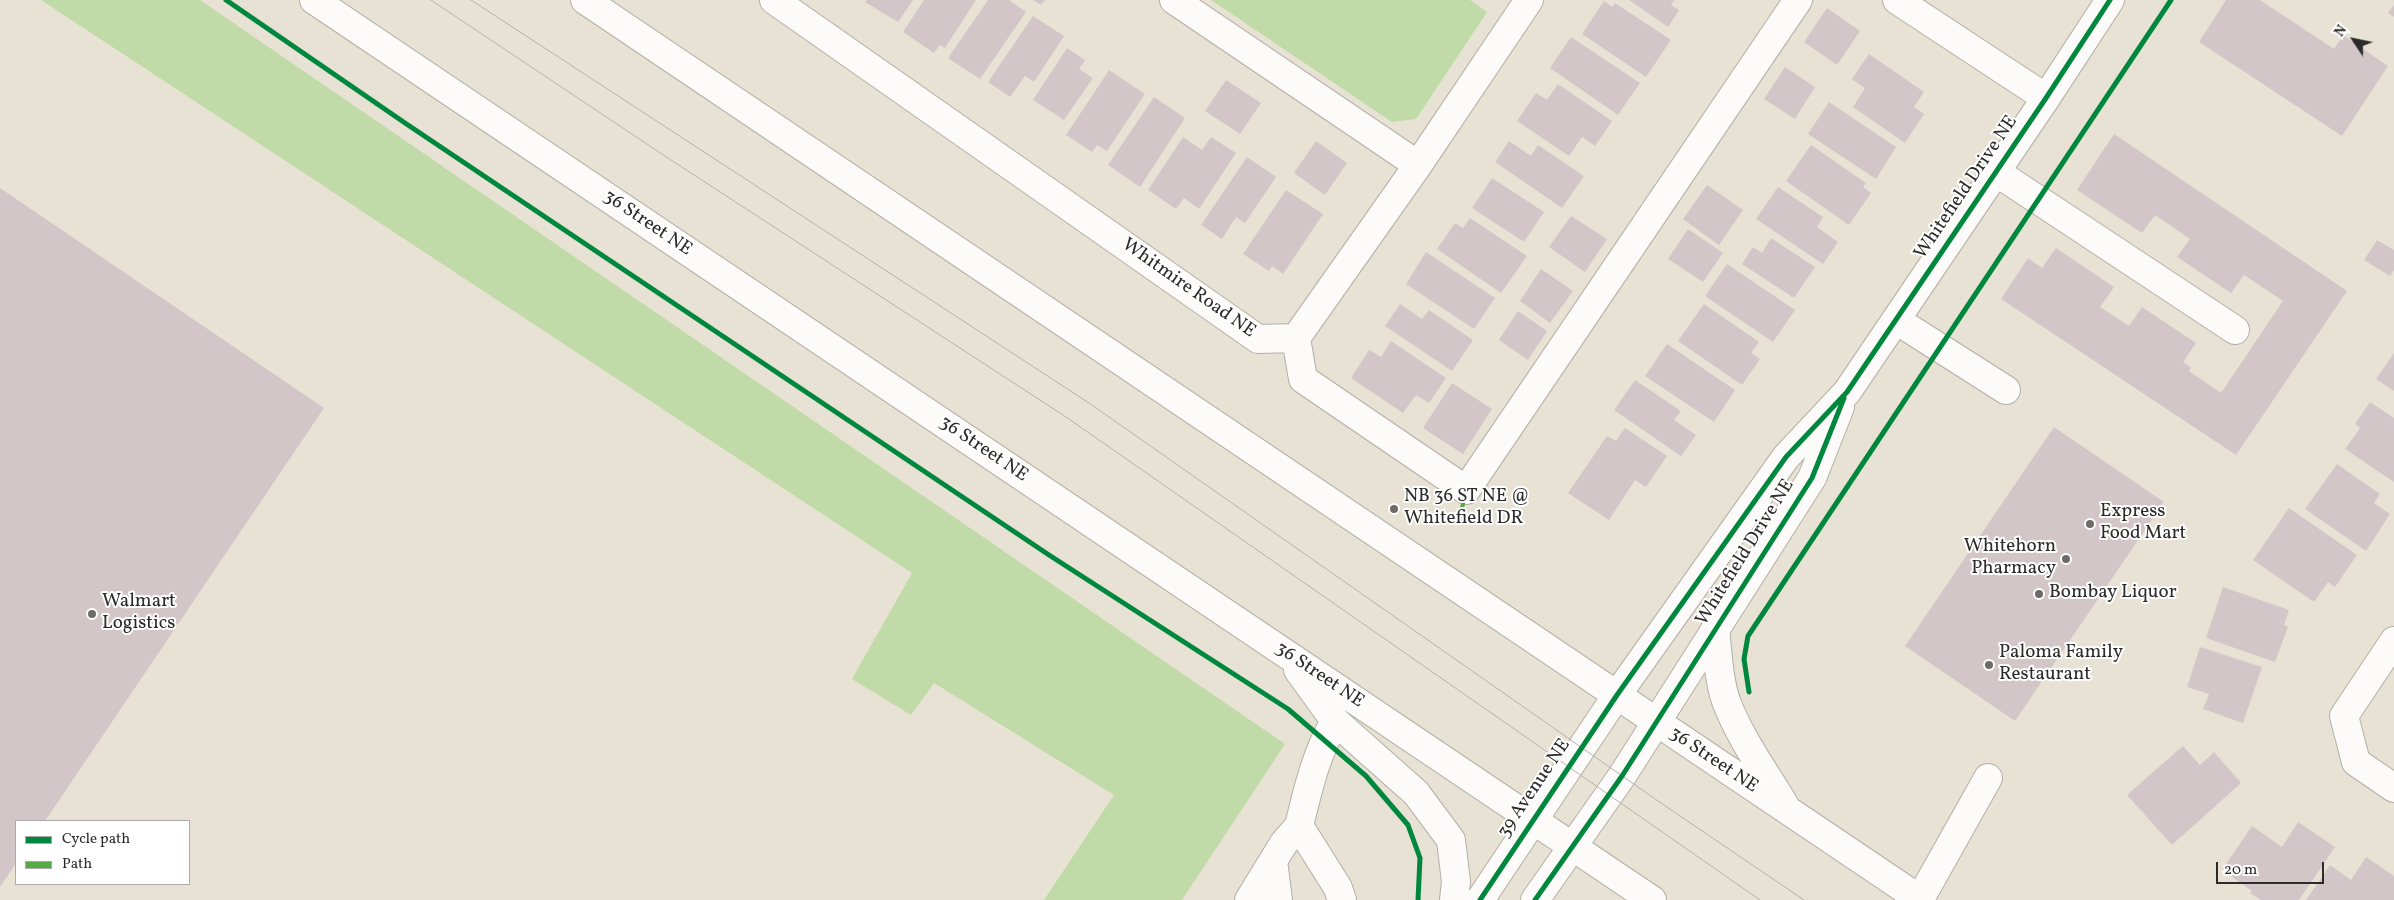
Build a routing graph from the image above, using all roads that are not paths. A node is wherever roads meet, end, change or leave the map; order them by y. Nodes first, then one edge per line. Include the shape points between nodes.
1 (314, 0) edge
2 (585, 0) edge
3 (774, 0) edge
4 (1174, 0) edge
5 (1529, 0) edge
6 (1798, 0) edge
7 (1898, 0) edge
8 (2110, 0) edge
9 (2046, 98) junction
10 (1418, 165) junction
11 (1996, 172) junction
12 (1896, 320) junction
13 (2235, 330) dead end
14 (1296, 338) junction
15 (2006, 390) dead end
16 (1847, 392) junction
17 (1715, 629) junction
18 (2394, 642) edge
19 (1285, 653) junction
20 (1616, 695) junction
21 (1335, 721) junction
22 (1656, 723) junction
23 (1988, 778) dead end
24 (2394, 788) edge
25 (1789, 812) junction
26 (1532, 819) junction
27 (1300, 826) junction
28 (1571, 846) junction
29 (1273, 861) junction
30 (1249, 900) edge
31 (1278, 900) edge
32 (1342, 900) edge
33 (1454, 900) edge
34 (1480, 900) edge
35 (1535, 900) edge
36 (1652, 900) edge
37 (1920, 900) edge

1 - 19 main road, 36 Street NE
2 - 20 main road, 36 Street NE
3 - 14 main road, Whitmire Road NE via 1258,339
4 - 10 main road
5 - 10 main road
6 - 14 main road via 1466,490 1303,379
7 - 9 main road
8 - 9 main road, Whitefield Drive NE
9 - 11 main road, Whitefield Drive NE
10 - 14 main road
11 - 12 main road, Whitefield Drive NE
11 - 13 main road
12 - 15 main road
12 - 16 main road, Whitefield Drive NE
16 - 17 main road, Whitefield Drive NE via 1812,478
16 - 20 main road, Whitefield Drive NE via 1786,457
17 - 22 main road, Whitefield Drive NE
17 - 25 main road via 1720,678 1726,700 1739,730
18 - 24 main road via 2344,716 2356,762
19 - 21 main road
19 - 26 main road, 36 Street NE
20 - 22 main road, 36 Street NE
20 - 26 main road, 39 Avenue NE
21 - 27 main road via 1314,766
21 - 33 main road via 1416,793 1451,840 1456,882
22 - 25 main road, 36 Street NE
22 - 28 main road
23 - 37 main road
25 - 37 main road, 36 Street NE
26 - 28 main road, 36 Street NE
26 - 34 main road, 39 Avenue NE
27 - 29 main road via 1284,842
27 - 32 main road
28 - 35 main road
28 - 36 main road, 36 Street NE
29 - 30 main road
29 - 31 main road

